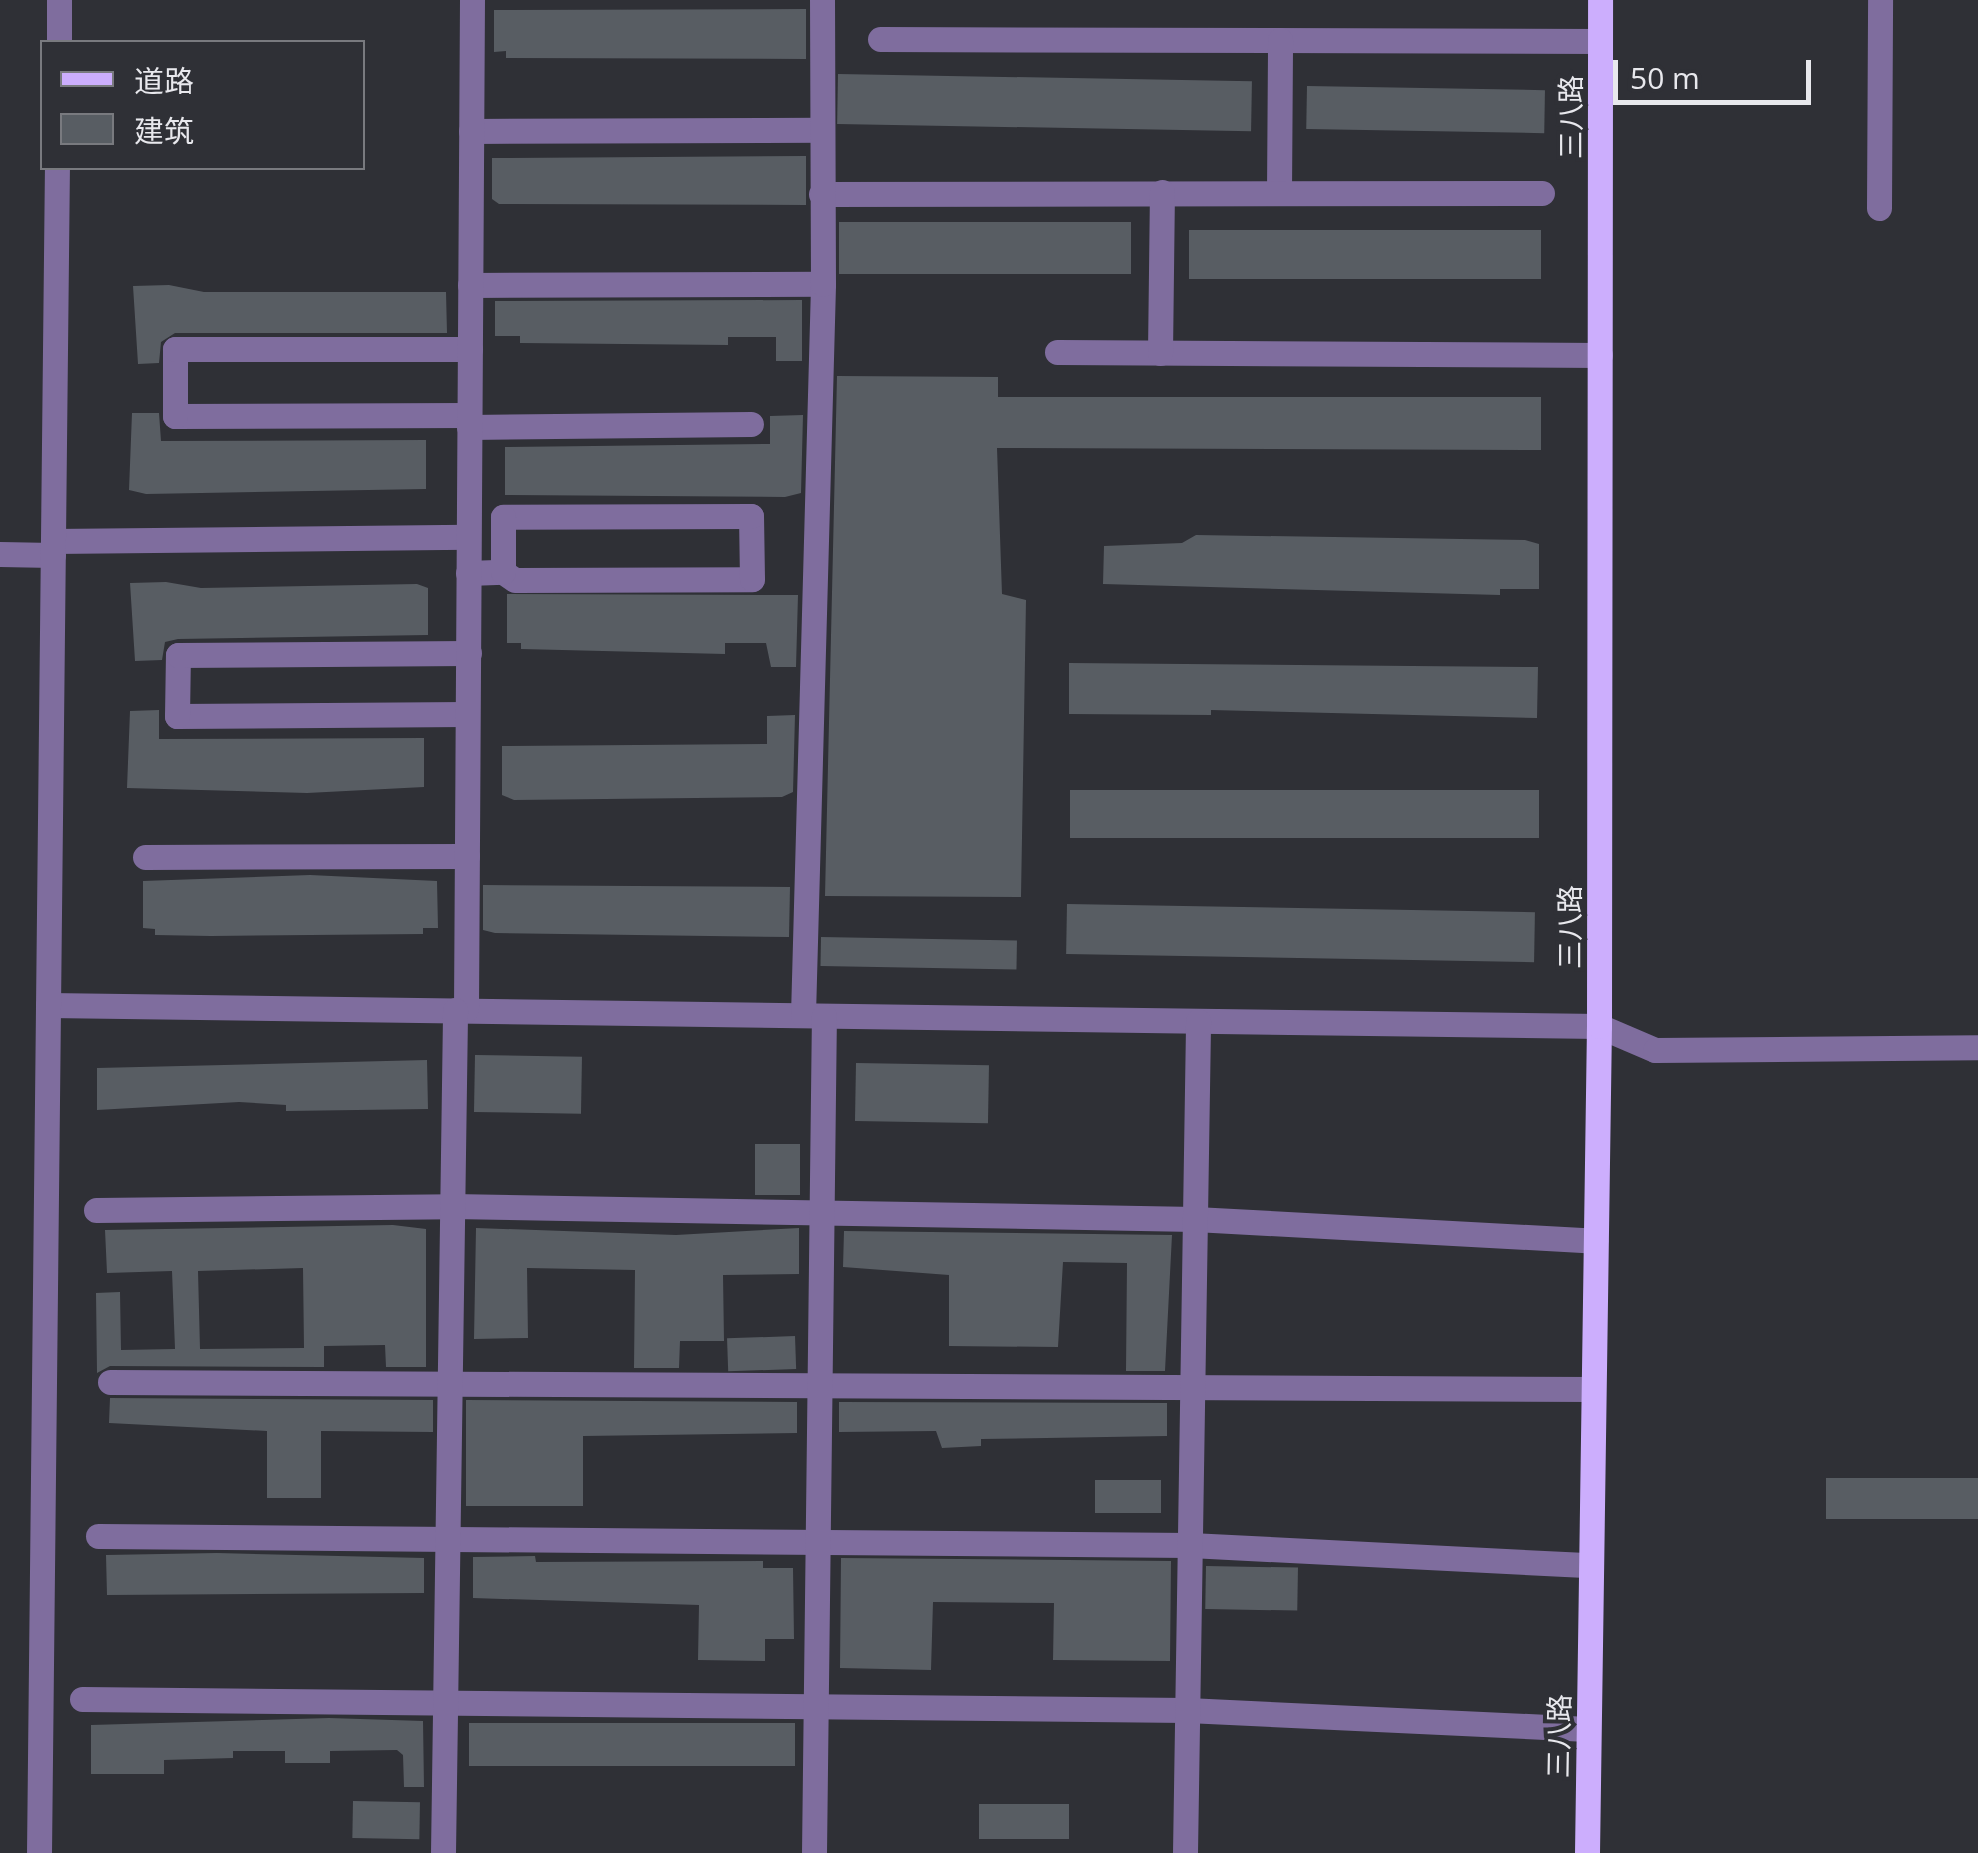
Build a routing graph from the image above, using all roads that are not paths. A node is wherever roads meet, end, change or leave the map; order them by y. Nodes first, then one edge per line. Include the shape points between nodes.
1 (59, 0) edge
2 (472, 0) edge
3 (822, 0) edge
4 (1600, 0) edge
5 (1880, 0) edge
6 (880, 39) dead end
7 (58, 40) edge
8 (1280, 40) junction
9 (1600, 41) junction
10 (822, 130) junction
11 (471, 131) junction
12 (57, 170) edge
13 (1162, 192) junction
14 (1280, 192) junction
15 (1542, 193) dead end
16 (821, 194) junction
17 (1880, 208) dead end
18 (822, 284) junction
19 (470, 286) junction
20 (470, 349) junction
21 (1057, 352) dead end
22 (1160, 353) junction
23 (1600, 356) junction
24 (469, 421) junction
25 (751, 424) dead end
26 (468, 537) junction
27 (53, 548) junction
28 (0, 554) edge
29 (503, 572) junction
30 (468, 573) junction
31 (469, 653) junction
32 (467, 714) junction
33 (467, 856) junction
34 (145, 857) dead end
35 (48, 1005) junction
36 (460, 1010) junction
37 (814, 1015) junction
38 (1198, 1021) junction
39 (1599, 1026) junction
40 (1978, 1046) edge
41 (452, 1206) junction
42 (96, 1210) dead end
43 (822, 1212) junction
44 (1195, 1219) junction
45 (1596, 1241) junction
46 (110, 1382) dead end
47 (449, 1384) junction
48 (820, 1387) junction
49 (1592, 1390) junction
50 (1193, 1392) junction
51 (447, 1534) junction
52 (98, 1536) dead end
53 (818, 1540) junction
54 (1190, 1544) junction
55 (1591, 1565) junction
56 (82, 1699) dead end
57 (445, 1702) junction
58 (816, 1706) junction
59 (1187, 1710) junction
60 (1588, 1729) junction
61 (39, 1853) edge
62 (442, 1853) edge
63 (814, 1853) edge
64 (1185, 1853) edge
65 (1587, 1853) edge

1 - 7 street
2 - 11 street
3 - 10 street
4 - 9 main road, 三八路
5 - 17 street
6 - 8 street
8 - 9 street
8 - 14 street
9 - 23 main road, 三八路
10 - 11 street
10 - 16 street
11 - 19 street
12 - 27 street
13 - 14 street
13 - 16 street
13 - 22 street
14 - 15 street
16 - 18 street
18 - 19 street
18 - 37 street
19 - 20 street
20 - 24 street
20 - 24 street via 175,349 175,416
21 - 22 street
22 - 23 street
23 - 39 main road, 三八路
24 - 25 street
24 - 26 street
26 - 27 street
26 - 30 street
27 - 28 street
27 - 35 street
29 - 29 street via 515,580 752,579 752,516 503,518
29 - 30 street
30 - 31 street
31 - 32 street
31 - 32 street via 178,655 177,716
32 - 33 street
33 - 34 street
33 - 36 street
35 - 36 street
35 - 61 street
36 - 37 street
36 - 41 street
37 - 38 street
37 - 43 street
38 - 39 street
38 - 44 street
39 - 40 street via 1655,1050
39 - 45 main road, 三八路
41 - 42 street
41 - 43 street
41 - 47 street
43 - 44 street
43 - 48 street
44 - 45 street
44 - 50 street
45 - 49 main road, 三八路
46 - 47 street
47 - 48 street
47 - 51 street
48 - 50 street
48 - 53 street
49 - 50 street
49 - 55 main road, 三八路
50 - 54 street
51 - 52 street
51 - 53 street
51 - 57 street
53 - 54 street
53 - 58 street
54 - 55 street
54 - 59 street
55 - 60 main road, 三八路
56 - 57 street
57 - 58 street
57 - 62 street
58 - 59 street
58 - 63 street
59 - 60 street
59 - 64 street
60 - 65 main road, 三八路

